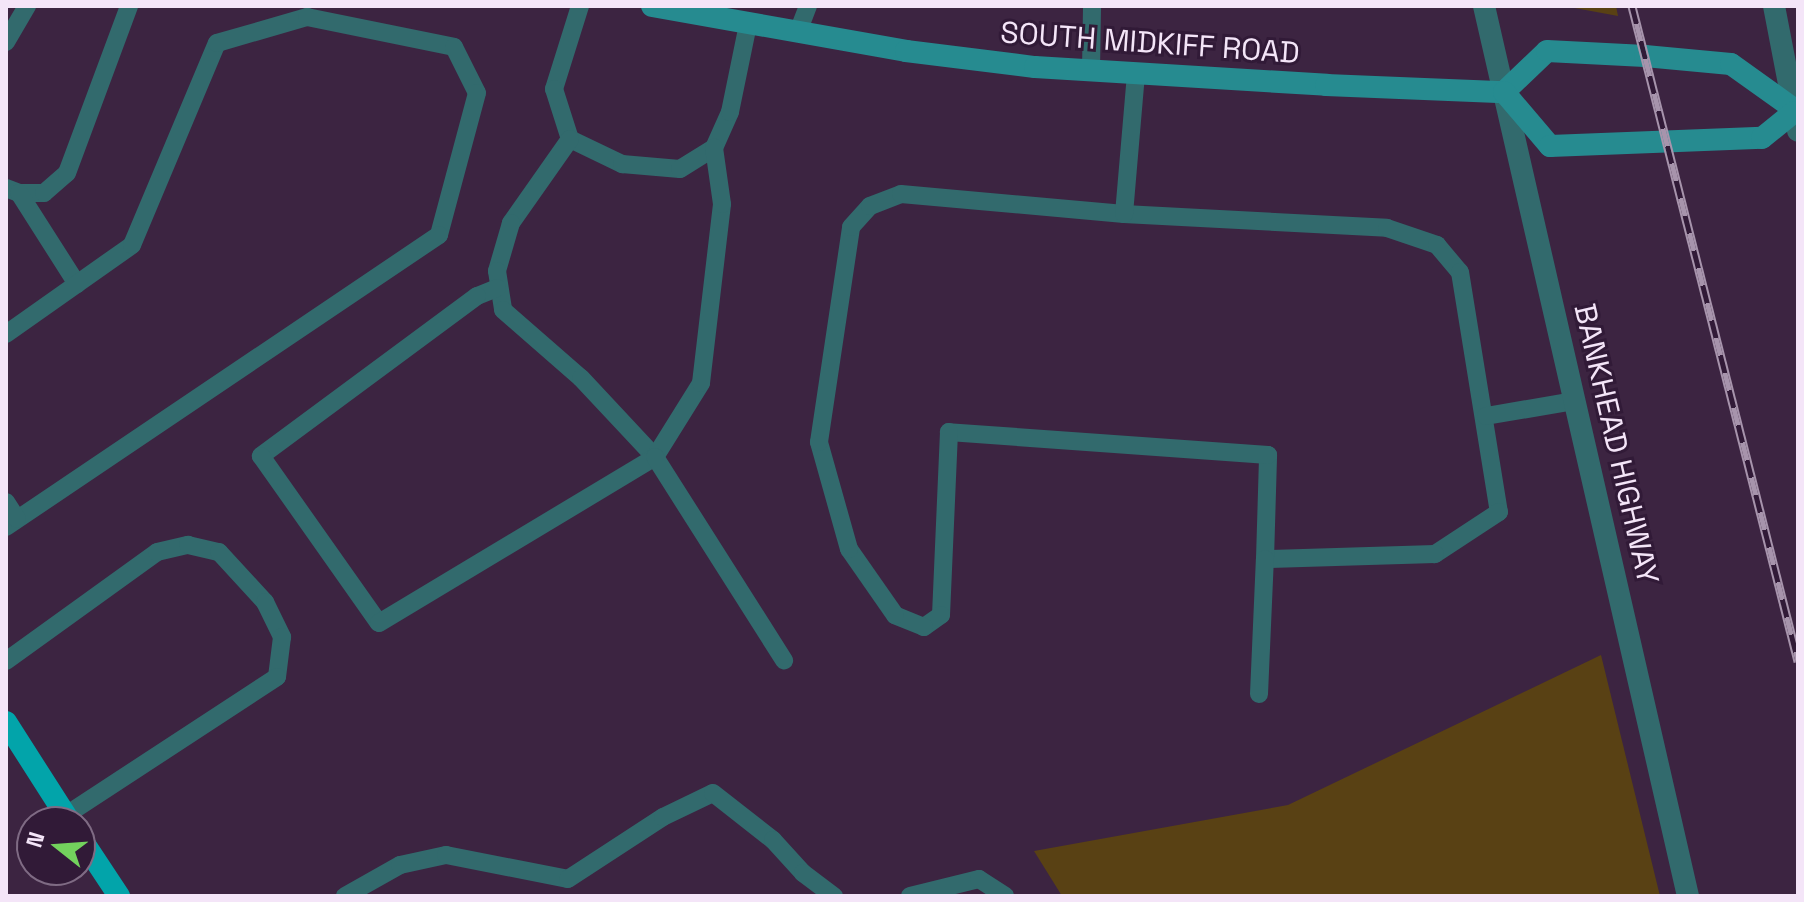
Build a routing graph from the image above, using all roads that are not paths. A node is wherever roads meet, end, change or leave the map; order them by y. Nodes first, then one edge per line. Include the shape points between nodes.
1 (27, 6) edge
2 (129, 6) edge
3 (580, 6) edge
4 (652, 6) edge
5 (808, 6) edge
6 (1092, 6) edge
7 (1484, 6) edge
8 (1774, 6) edge
9 (310, 12) edge
10 (748, 24) junction
11 (798, 32) junction
12 (6, 42) edge
13 (1091, 71) junction
14 (1136, 74) junction
15 (1504, 92) junction
16 (1797, 118) edge
17 (570, 139) junction
18 (714, 148) junction
19 (12, 190) edge
20 (1124, 214) junction
21 (77, 284) junction
22 (497, 288) junction
23 (6, 334) edge
24 (1575, 401) junction
25 (1486, 416) junction
26 (655, 457) junction
27 (6, 502) edge
28 (12, 523) edge
29 (1265, 559) junction
30 (784, 660) dead end
31 (6, 661) edge
32 (1259, 694) dead end
33 (6, 722) edge
34 (60, 806) edge
35 (87, 806) edge
36 (96, 861) edge
37 (118, 895) edge
38 (345, 896) edge
39 (834, 896) edge
40 (910, 896) edge
41 (1005, 896) edge
42 (1688, 896) edge

1 - 12 lane
2 - 19 lane via 67,173 44,193
3 - 17 lane via 554,89
4 - 10 main road, SOUTH MIDKIFF ROAD
5 - 11 lane
6 - 13 lane
7 - 15 street, BANKHEAD HIGHWAY
8 - 16 street
9 - 21 lane via 217,43 132,245
9 - 28 lane via 454,47 477,93 439,235
10 - 11 main road, SOUTH MIDKIFF ROAD
10 - 18 lane via 730,112
11 - 13 main road, SOUTH MIDKIFF ROAD via 906,51
13 - 14 main road, SOUTH MIDKIFF ROAD
14 - 15 main road, SOUTH MIDKIFF ROAD
14 - 20 lane
15 - 16 main road via 1550,146 1762,138
15 - 16 main road via 1547,51 1645,56 1731,64
15 - 24 street, BANKHEAD HIGHWAY
17 - 18 lane via 622,164 680,169
17 - 22 lane via 511,223
18 - 26 lane via 722,204 701,383
19 - 21 lane
20 - 25 lane via 1387,228 1437,245 1460,272
20 - 29 lane via 901,194 870,206 851,227 819,442 849,549 895,615 924,627 941,615 949,432 1268,455
21 - 23 lane
22 - 26 lane via 503,310 581,378
22 - 26 lane via 477,296 261,456 379,623
24 - 25 lane
24 - 42 street, BANKHEAD HIGHWAY
25 - 29 lane via 1499,512 1448,546 1435,554
26 - 30 lane
27 - 28 lane
29 - 32 lane
31 - 35 lane via 157,552 188,545 219,552 265,602 282,637 277,677
33 - 34 main road
36 - 37 main road
38 - 39 lane via 400,865 446,855 568,879 663,817 713,793
40 - 41 lane via 979,879

